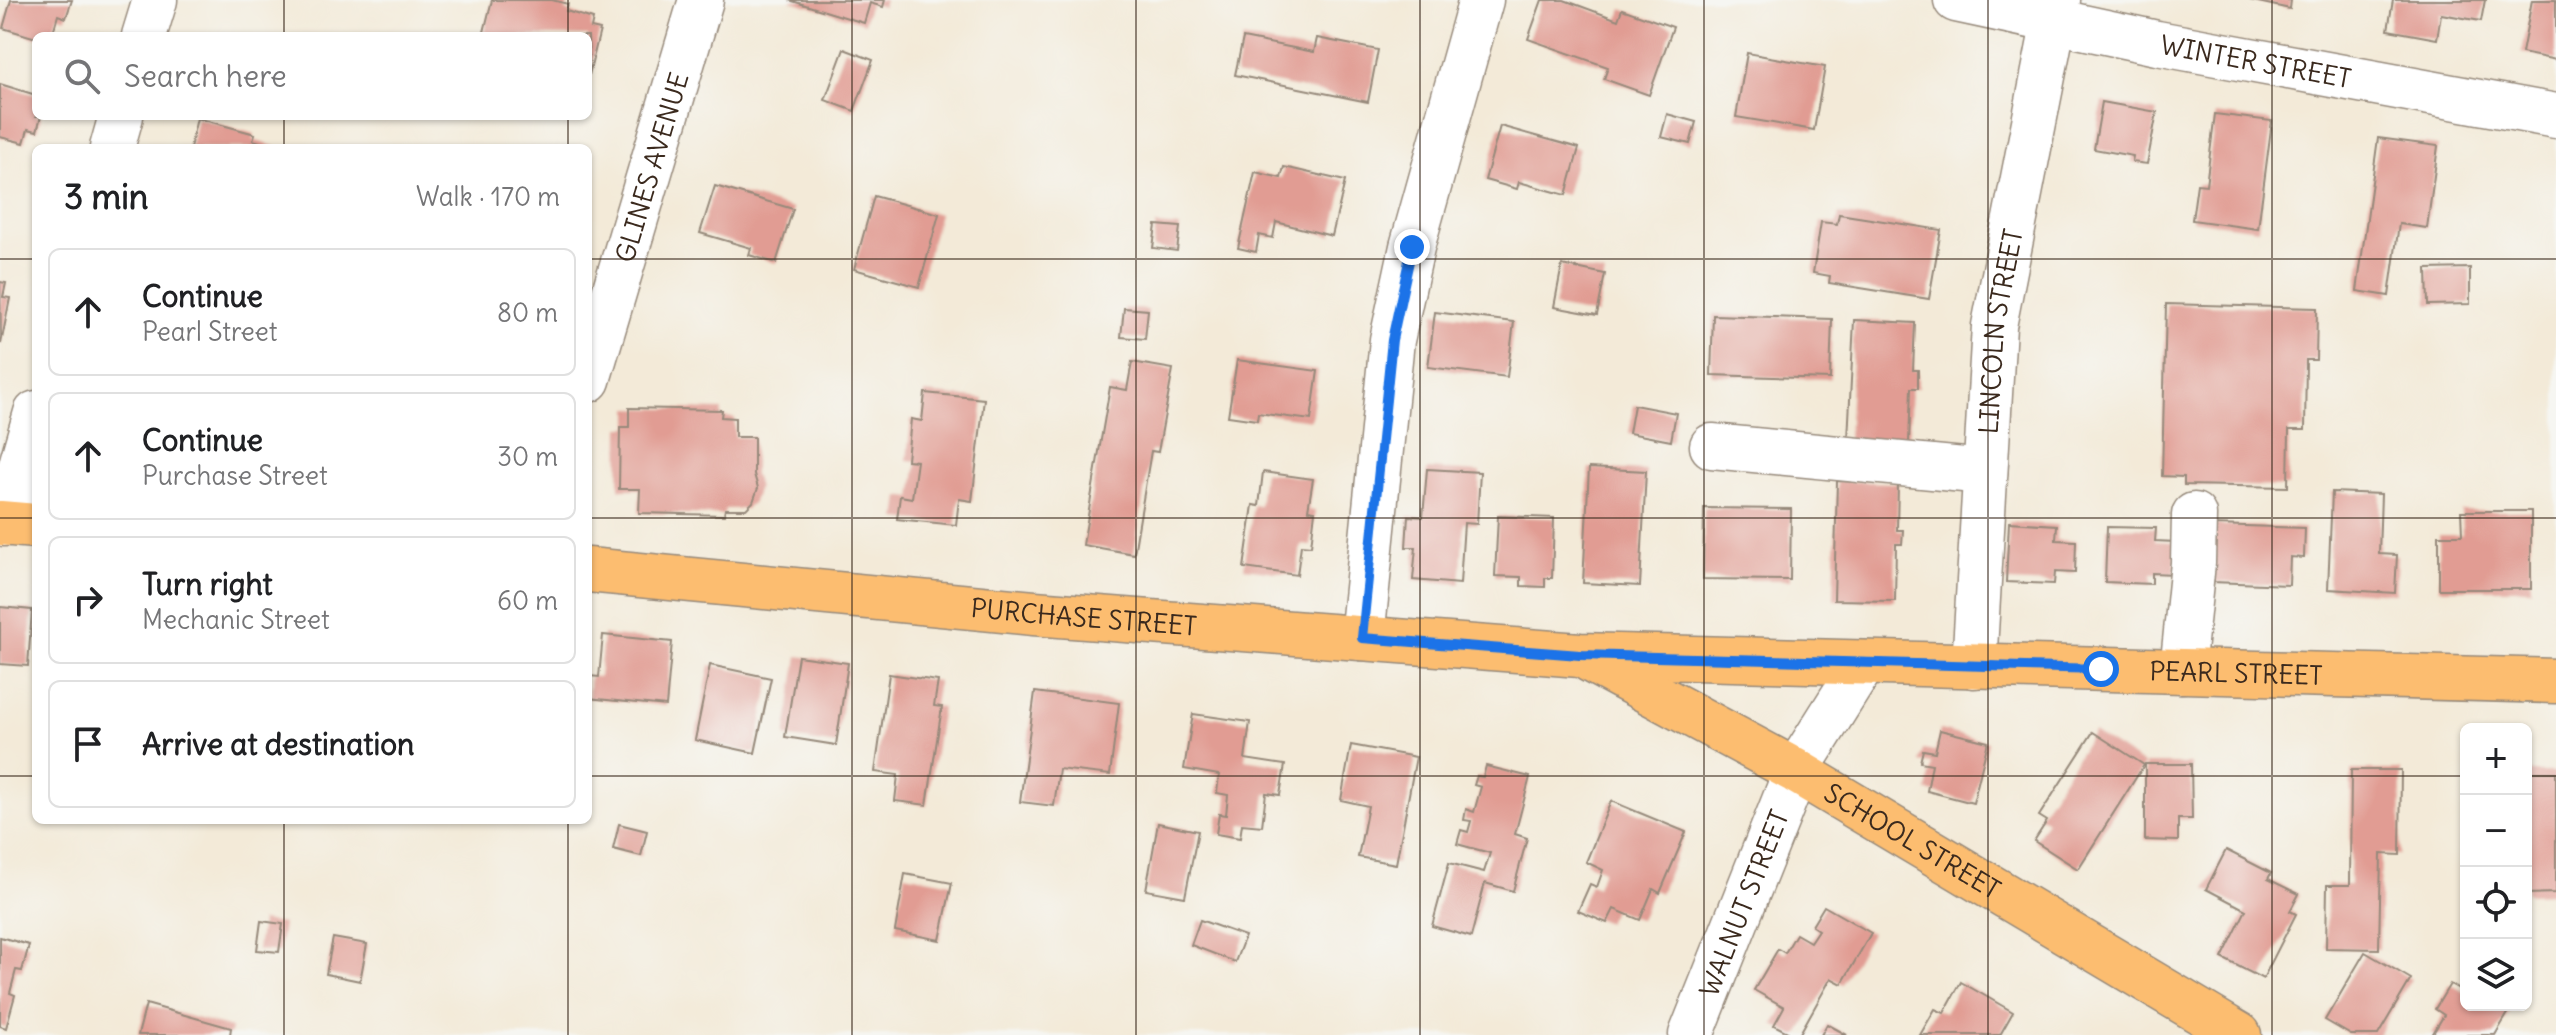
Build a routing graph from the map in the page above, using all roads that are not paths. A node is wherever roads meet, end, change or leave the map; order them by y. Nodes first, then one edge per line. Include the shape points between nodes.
1 (155, 0) edge
2 (701, 0) edge
3 (1481, 0) edge
4 (1956, 0) edge
5 (2056, 10) edge
6 (145, 32) edge
7 (2556, 116) edge
8 (120, 120) edge
9 (113, 144) edge
10 (592, 367) edge
11 (32, 432) edge
12 (1712, 446) dead end
13 (1985, 472) junction
14 (2194, 515) dead end
15 (13, 524) edge
16 (592, 570) edge
17 (1362, 638) junction
18 (1580, 655) junction
19 (1864, 663) junction
20 (1974, 666) junction
21 (2182, 671) junction
22 (2556, 681) edge
23 (1796, 771) junction
24 (1691, 1035) edge
25 (2239, 1035) edge

1 - 6 street
2 - 10 street, GLINES AVENUE
3 - 17 street via 1412,247 1392,340
4 - 5 street, WINTER STREET
5 - 7 street, WINTER STREET via 2157,43
5 - 13 street, LINCOLN STREET via 1994,326
8 - 9 street
11 - 15 street
12 - 13 street
13 - 20 street, LINCOLN STREET
14 - 21 street
16 - 17 main road, PURCHASE STREET
17 - 18 main road, PURCHASE STREET
18 - 19 main road, PEARL STREET
18 - 23 main road, SCHOOL STREET
19 - 20 main road, PEARL STREET
19 - 23 street, WALNUT STREET
20 - 21 main road, PEARL STREET
21 - 22 main road, PEARL STREET
23 - 24 street, WALNUT STREET
23 - 25 main road, SCHOOL STREET

